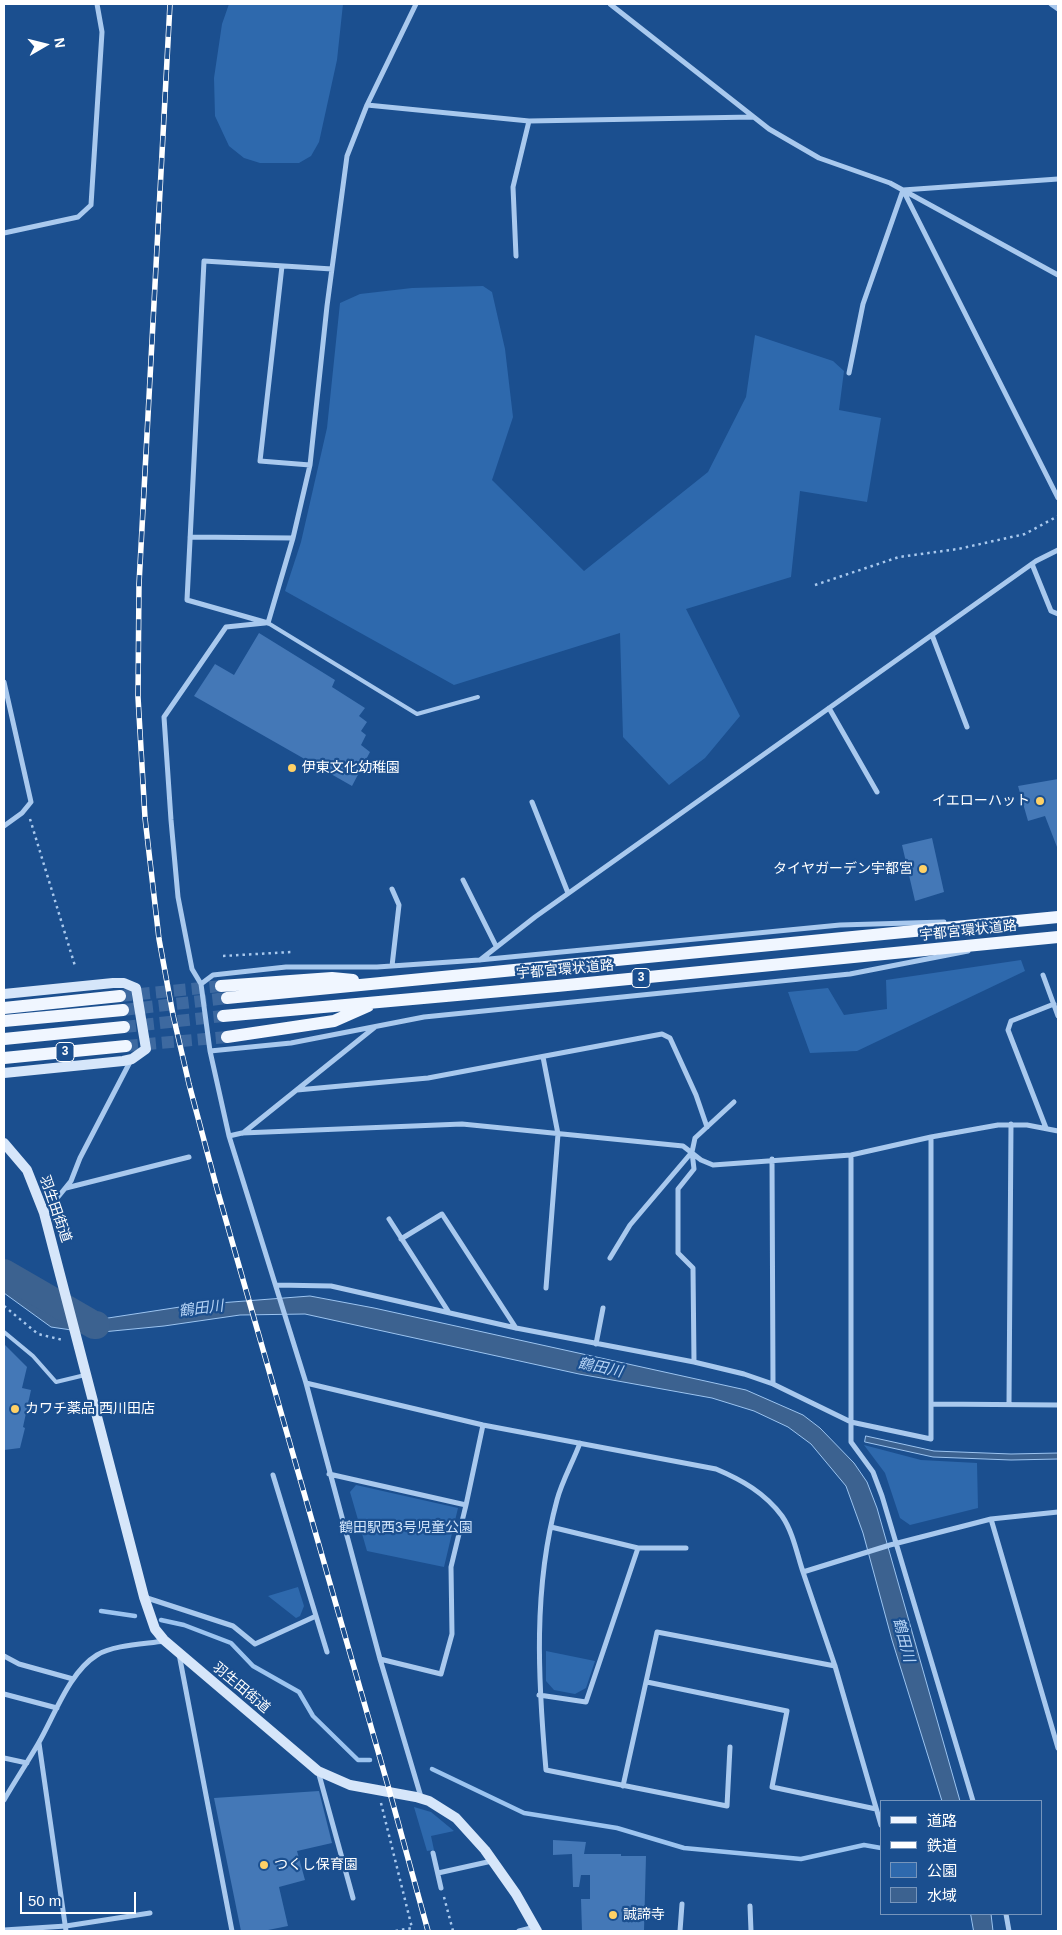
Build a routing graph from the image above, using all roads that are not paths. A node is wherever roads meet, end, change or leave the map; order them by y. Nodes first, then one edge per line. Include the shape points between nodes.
1 (97, 4) edge
2 (416, 4) edge
3 (610, 4) edge
4 (1051, 4) edge
5 (1058, 9) edge
6 (367, 105) junction
7 (754, 117) junction
8 (529, 121) junction
9 (1058, 179) edge
10 (903, 190) junction
11 (4, 233) edge
12 (516, 256) dead end
13 (282, 266) junction
14 (332, 269) junction
15 (1058, 275) edge
16 (849, 373) dead end
17 (310, 465) junction
18 (1058, 498) edge
19 (190, 537) junction
20 (293, 538) junction
21 (1058, 550) edge
22 (1032, 564) junction
23 (1058, 614) edge
24 (268, 623) junction
25 (932, 635) junction
26 (4, 682) edge
27 (478, 698) dead end
28 (829, 708) junction
29 (967, 727) dead end
30 (877, 792) dead end
31 (532, 802) dead end
32 (4, 826) edge
33 (463, 880) dead end
34 (392, 889) dead end
35 (568, 893) junction
36 (1058, 917) edge
37 (1024, 921) junction
38 (1058, 937) edge
39 (1027, 940) junction
40 (496, 946) junction
41 (479, 960) junction
42 (392, 966) junction
43 (1043, 975) dead end
44 (201, 984) junction
45 (224, 992) tunnel mouth
46 (4, 994) edge
47 (120, 996) tunnel mouth
48 (380, 1002) junction
49 (1054, 1004) junction
50 (4, 1008) edge
51 (123, 1010) tunnel mouth
52 (223, 1016) tunnel mouth
53 (1058, 1016) edge
54 (4, 1021) edge
55 (124, 1026) tunnel mouth
56 (376, 1027) junction
57 (227, 1037) tunnel mouth
58 (4, 1039) edge
59 (126, 1046) tunnel mouth
60 (210, 1051) junction
61 (543, 1057) junction
62 (4, 1058) edge
63 (132, 1059) junction
64 (4, 1073) edge
65 (297, 1090) junction
66 (734, 1102) dead end
67 (1011, 1124) junction
68 (707, 1127) junction
69 (1046, 1128) junction
70 (1058, 1131) edge
71 (242, 1133) junction
72 (558, 1134) junction
73 (229, 1136) junction
74 (931, 1137) junction
75 (4, 1143) edge
76 (692, 1152) junction
77 (850, 1155) junction
78 (189, 1157) dead end
79 (772, 1159) junction
80 (66, 1188) junction
81 (44, 1214) junction
82 (389, 1219) dead end
83 (401, 1239) junction
84 (610, 1258) dead end
85 (276, 1285) junction
86 (546, 1288) dead end
87 (603, 1308) dead end
88 (448, 1311) junction
89 (516, 1328) junction
90 (4, 1332) edge
91 (596, 1344) junction
92 (694, 1362) junction
93 (87, 1374) junction
94 (306, 1383) junction
95 (773, 1384) junction
96 (932, 1404) junction
97 (1010, 1404) junction
98 (1058, 1404) edge
99 (851, 1422) junction
100 (484, 1425) junction
101 (580, 1443) junction
102 (329, 1474) junction
103 (273, 1475) dead end
104 (466, 1505) junction
105 (1058, 1512) edge
106 (991, 1519) junction
107 (551, 1527) junction
108 (896, 1544) junction
109 (638, 1548) junction
110 (686, 1548) dead end
111 (803, 1572) junction
112 (144, 1597) junction
113 (316, 1616) junction
114 (164, 1640) junction
115 (327, 1652) dead end
116 (179, 1654) junction
117 (4, 1656) edge
118 (380, 1660) junction
119 (835, 1666) junction
120 (73, 1679) junction
121 (647, 1682) junction
122 (4, 1694) edge
123 (539, 1695) junction
124 (57, 1708) junction
125 (39, 1743) junction
126 (730, 1747) dead end
127 (1058, 1748) edge
128 (4, 1758) edge
129 (27, 1763) junction
130 (318, 1771) junction
131 (623, 1786) junction
132 (421, 1799) junction
133 (4, 1800) edge
134 (973, 1800) edge
135 (876, 1809) junction
136 (880, 1822) edge
137 (432, 1853) dead end
138 (492, 1861) junction
139 (438, 1873) junction
140 (441, 1888) road end
141 (353, 1898) dead end
142 (682, 1904) dead end
143 (750, 1906) dead end
144 (150, 1913) dead end
145 (1006, 1915) edge
146 (66, 1928) edge
147 (536, 1929) edge
148 (4, 1930) edge
149 (232, 1931) edge
150 (519, 1931) edge
151 (680, 1931) edge
152 (751, 1931) edge
153 (1009, 1931) edge

1 - 11 street via 102,32 91,205 78,217
2 - 6 street
3 - 7 street
4 - 5 street
6 - 8 street
6 - 14 street via 348,156
7 - 8 street
7 - 10 street via 819,158
8 - 12 street via 513,187
9 - 10 street
10 - 15 street
10 - 16 street via 863,304
10 - 18 street
13 - 14 street
13 - 17 street via 260,461
13 - 19 street via 204,261
14 - 17 street
17 - 20 street
19 - 20 street
19 - 24 street via 187,600
20 - 24 street
21 - 22 street
22 - 23 street via 1052,611
22 - 25 street
24 - 27 lane via 417,714
24 - 44 street via 226,627 164,717 178,897 192,970
25 - 28 street
25 - 29 street
26 - 32 street via 31,802
28 - 30 street
28 - 35 street
31 - 35 street
33 - 40 street
34 - 42 street via 399,904
35 - 40 street
36 - 37 main road, 宇都宮環状道路 / 3
37 - 41 street via 840,925
37 - 45 main road, 宇都宮環状道路 / 3 via 376,984
38 - 39 main road, 宇都宮環状道路 / 3
39 - 48 main road, 宇都宮環状道路 / 3
39 - 56 street via 850,974 424,1017
40 - 41 street
41 - 42 street
42 - 44 street via 286,967 213,975
43 - 49 street
44 - 60 street
46 - 63 main road via 113,983 136,988 146,1050
47 - 50 main road
48 - 52 main road, 宇都宮環状道路 / 3
48 - 57 main road, 3 via 334,1021
49 - 53 street
49 - 69 street via 1011,1021 1008,1030
51 - 54 main road
55 - 58 main road, 3
56 - 60 street via 291,1043
56 - 65 street
59 - 62 main road, 3
60 - 73 street
61 - 65 street via 428,1078
61 - 68 street via 662,1034 670,1038
61 - 72 street
63 - 64 main road
63 - 80 street
65 - 71 street
66 - 68 street
67 - 69 street
67 - 74 street
67 - 97 street
68 - 76 street via 695,1138
69 - 70 street
71 - 72 street via 462,1124
71 - 73 street
72 - 76 street via 683,1146
72 - 86 street
73 - 85 street
74 - 77 street
74 - 96 street
75 - 81 main road, 羽生田街道 via 27,1170
76 - 79 street via 712,1165
76 - 84 street via 630,1225
76 - 92 street via 694,1169 678,1189 678,1253 693,1268
77 - 79 street
77 - 99 street
78 - 80 street
79 - 95 street
80 - 81 street
81 - 93 main road, 羽生田街道
82 - 83 street
83 - 88 street
83 - 89 street via 442,1214
85 - 88 street via 331,1286
85 - 94 street
87 - 91 street
88 - 89 street
89 - 91 street
90 - 93 lane via 33,1356 56,1382
91 - 92 street
92 - 95 street
93 - 112 main road, 羽生田街道
94 - 100 street
94 - 102 street
95 - 99 street
96 - 97 street
96 - 99 street via 931,1439
97 - 98 street
99 - 108 street via 851,1442 873,1472
100 - 101 street
100 - 104 street
101 - 107 street via 557,1498
101 - 111 street via 716,1469 740,1479 764,1496 783,1518
102 - 104 street
102 - 118 street
103 - 113 street
104 - 118 street via 451,1567 452,1634 441,1674
105 - 106 street
106 - 108 street
106 - 127 street
107 - 109 street
107 - 123 street via 542,1586
108 - 111 street
108 - 134 street
109 - 110 street
109 - 123 street via 586,1702
111 - 119 street
112 - 113 street via 233,1626 256,1644
112 - 114 main road, 羽生田街道 via 155,1629
113 - 115 street
114 - 116 main road, 羽生田街道
114 - 120 street via 97,1654
116 - 130 main road, 羽生田街道
116 - 149 street
117 - 120 street via 18,1664
118 - 132 street
119 - 121 street via 657,1632
119 - 135 street
120 - 124 street
121 - 131 street
121 - 135 street via 787,1711 772,1787
122 - 124 street
123 - 131 street via 546,1770
124 - 125 street
125 - 129 street
125 - 146 street
126 - 131 street via 726,1806
128 - 129 street
129 - 133 street
130 - 132 main road, 羽生田街道 via 350,1785
130 - 141 street
132 - 138 main road, 羽生田街道 via 456,1818
135 - 136 street
137 - 139 street
138 - 139 street
138 - 147 main road, 羽生田街道
139 - 140 street
142 - 151 street
143 - 152 street
144 - 146 street
145 - 153 street
146 - 148 street
147 - 150 street

